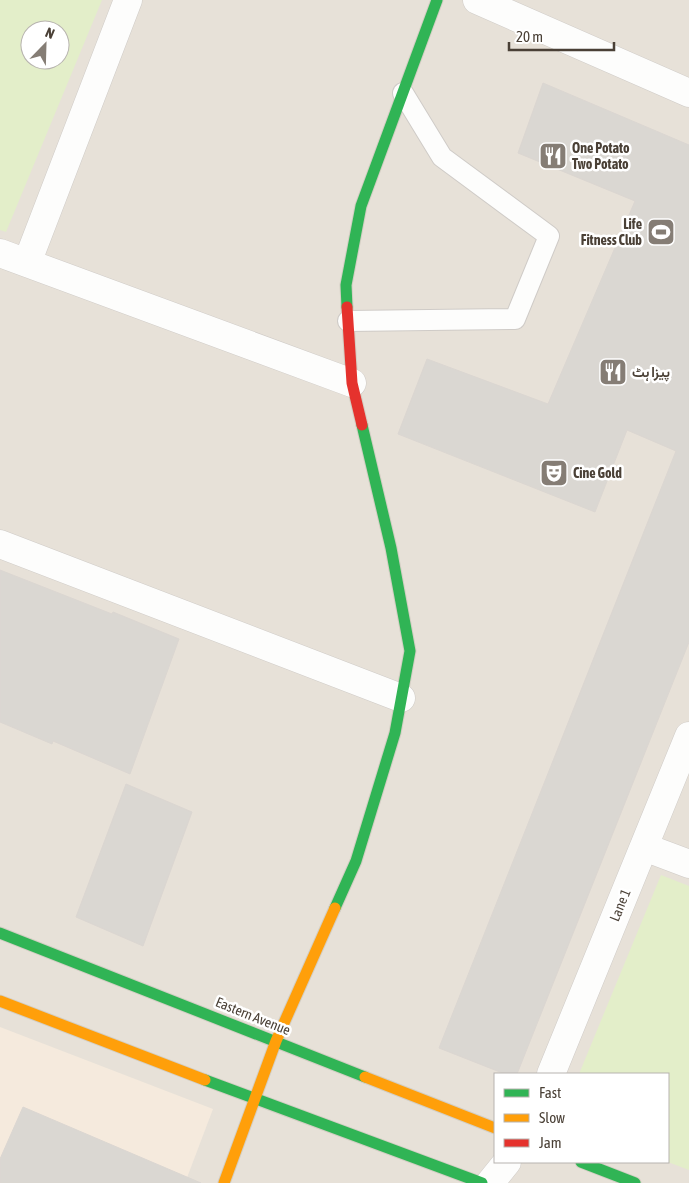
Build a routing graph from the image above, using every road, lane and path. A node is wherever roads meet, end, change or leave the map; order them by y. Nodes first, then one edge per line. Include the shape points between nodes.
1 (128, 0) edge
2 (437, 0) edge
3 (477, 0) edge
4 (403, 93) junction
5 (689, 93) edge
6 (0, 253) edge
7 (27, 263) junction
8 (348, 321) junction
9 (352, 383) junction
10 (0, 544) edge
11 (401, 698) junction
12 (689, 736) edge
13 (644, 847) junction
14 (689, 864) edge
15 (0, 933) edge
16 (0, 1001) edge
17 (276, 1041) junction
18 (551, 1073) edge
19 (256, 1100) junction
20 (494, 1128) edge
21 (506, 1163) edge
22 (584, 1163) edge
23 (224, 1183) edge
24 (482, 1183) edge
25 (490, 1183) edge
26 (635, 1183) edge

1 - 7 street
2 - 4 street
3 - 5 street
4 - 8 street via 361,206 346,285
4 - 8 lane via 442,157 549,236 515,319
6 - 7 street
7 - 9 street
8 - 9 street
9 - 11 street via 391,548 410,651
10 - 11 street
11 - 17 street via 395,733 356,862
12 - 13 street, Lane 1
13 - 14 street
13 - 18 street, Lane 1
15 - 17 street, Eastern Avenue
16 - 19 street
17 - 19 street
17 - 20 street, Eastern Avenue
19 - 23 street
19 - 24 street
21 - 25 street
22 - 26 street

